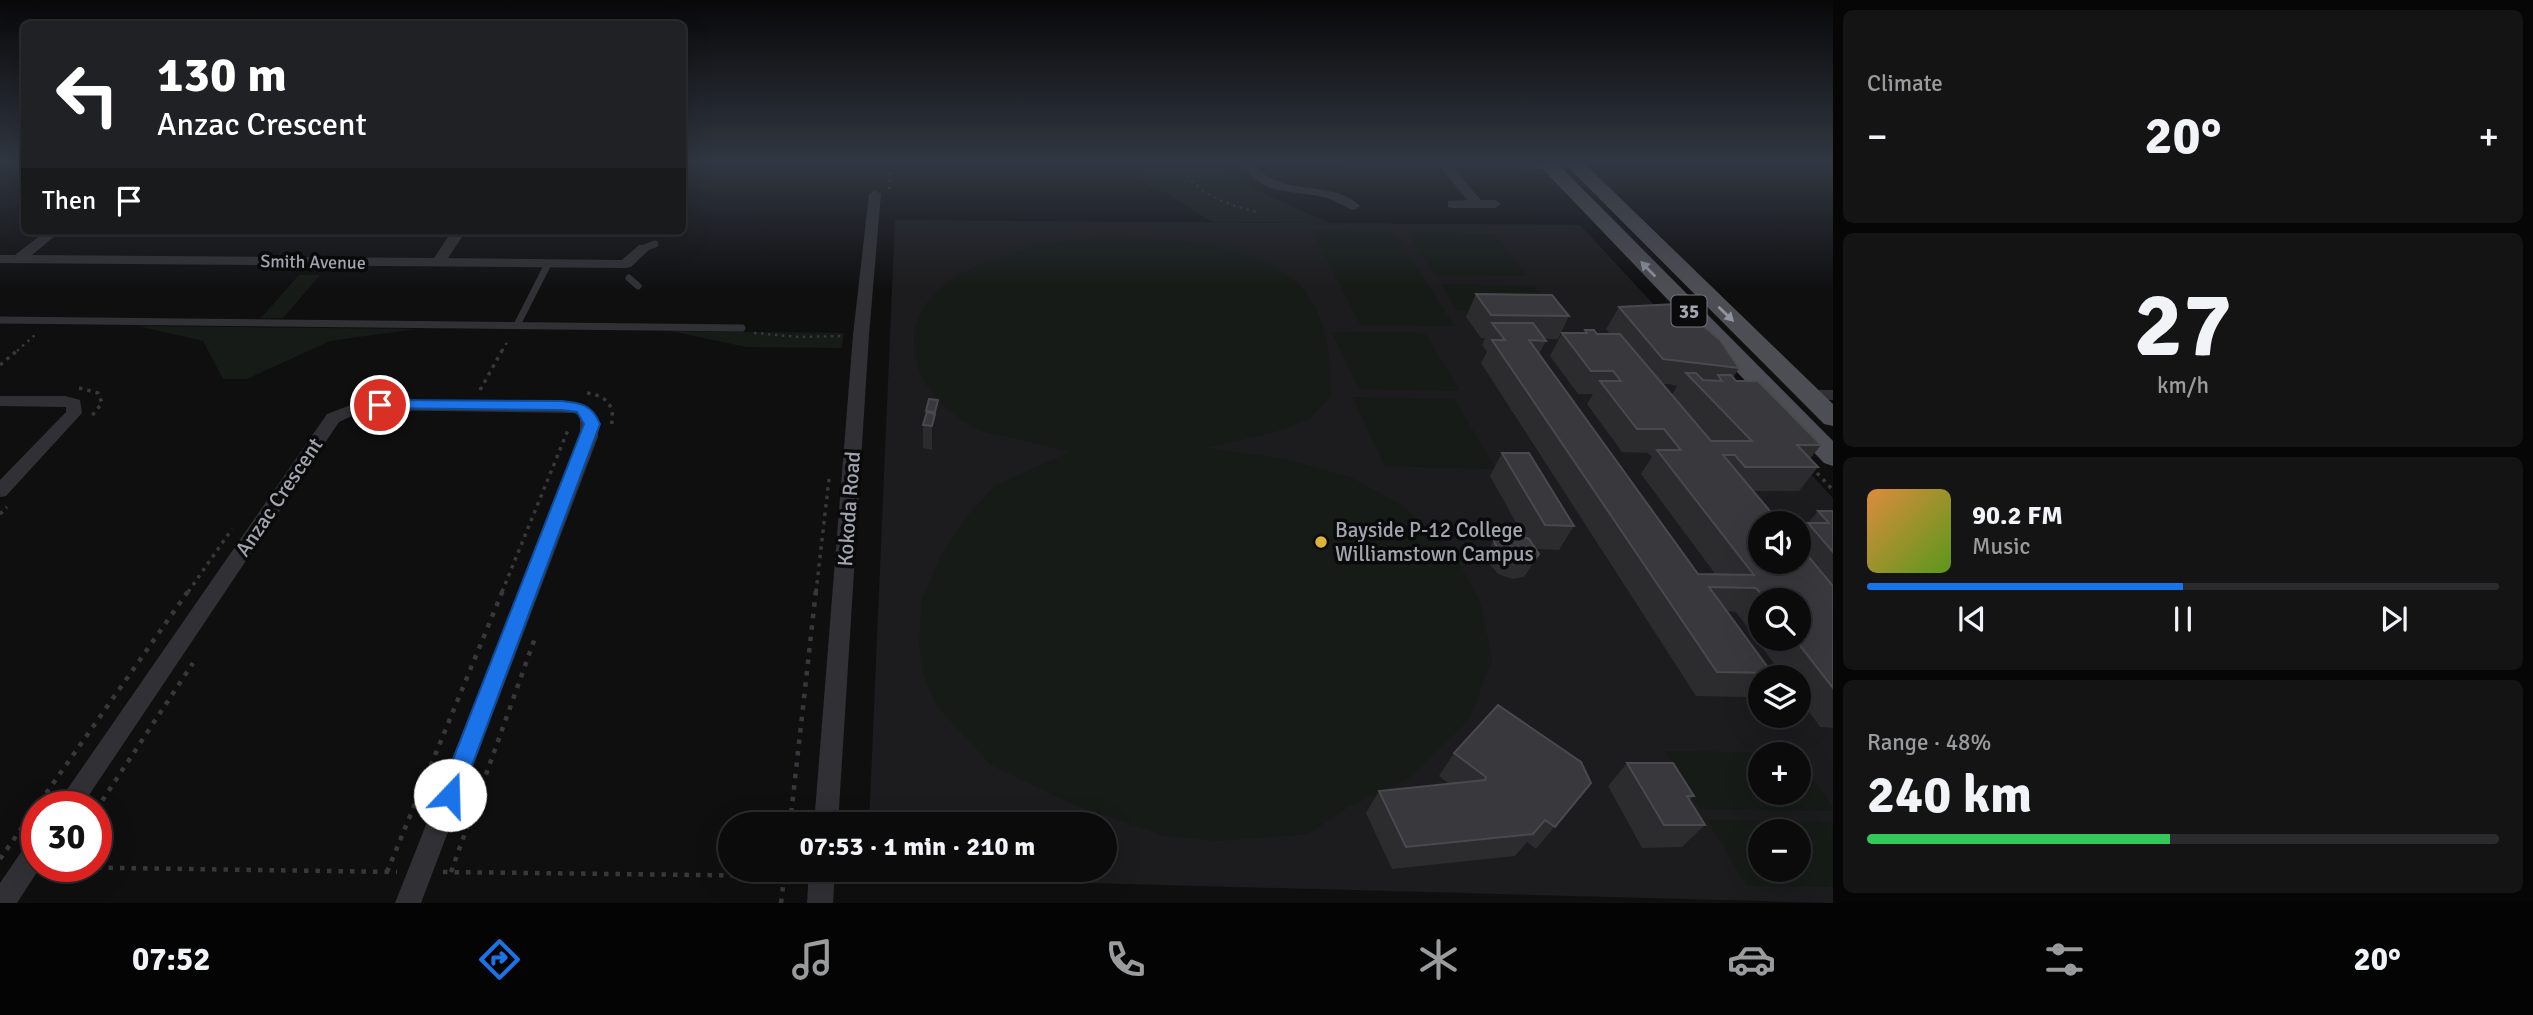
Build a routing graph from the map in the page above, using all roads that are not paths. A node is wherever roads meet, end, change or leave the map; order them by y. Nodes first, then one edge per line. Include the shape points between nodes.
1 (881, 205) edge
2 (1586, 205) edge
3 (1616, 205) edge
4 (49, 235) edge
5 (456, 235) edge
6 (650, 246) dead end
7 (0, 259) edge
8 (19, 259) junction
9 (438, 263) junction
10 (548, 264) junction
11 (0, 320) edge
12 (517, 325) junction
13 (742, 328) road end
14 (1809, 395) junction
15 (1833, 395) edge
16 (0, 401) edge
17 (1833, 418) edge
18 (1833, 457) edge
19 (0, 491) edge
20 (78, 791) edge
21 (826, 812) edge
22 (21, 875) edge
23 (821, 882) edge
24 (2, 903) edge
25 (408, 903) edge
26 (820, 903) edge

1 - 21 street, Kokoda Road via 861,335
18 -> 2 main road, 35
3 -> 14 main road, 35
4 - 8 street
5 - 9 street
6 - 10 street, Smith Avenue via 631,276
7 - 8 street, Smith Avenue
8 - 9 street, Smith Avenue
9 - 10 street, Smith Avenue
10 - 12 lane
11 - 12 lane
12 - 13 lane
14 - 15 street
14 - 17 main road, 35
16 - 19 street via 65,401 74,404 74,413
20 - 25 street, Anzac Crescent via 333,418 364,405 582,408 592,424 589,437
22 - 24 street
23 - 26 street

